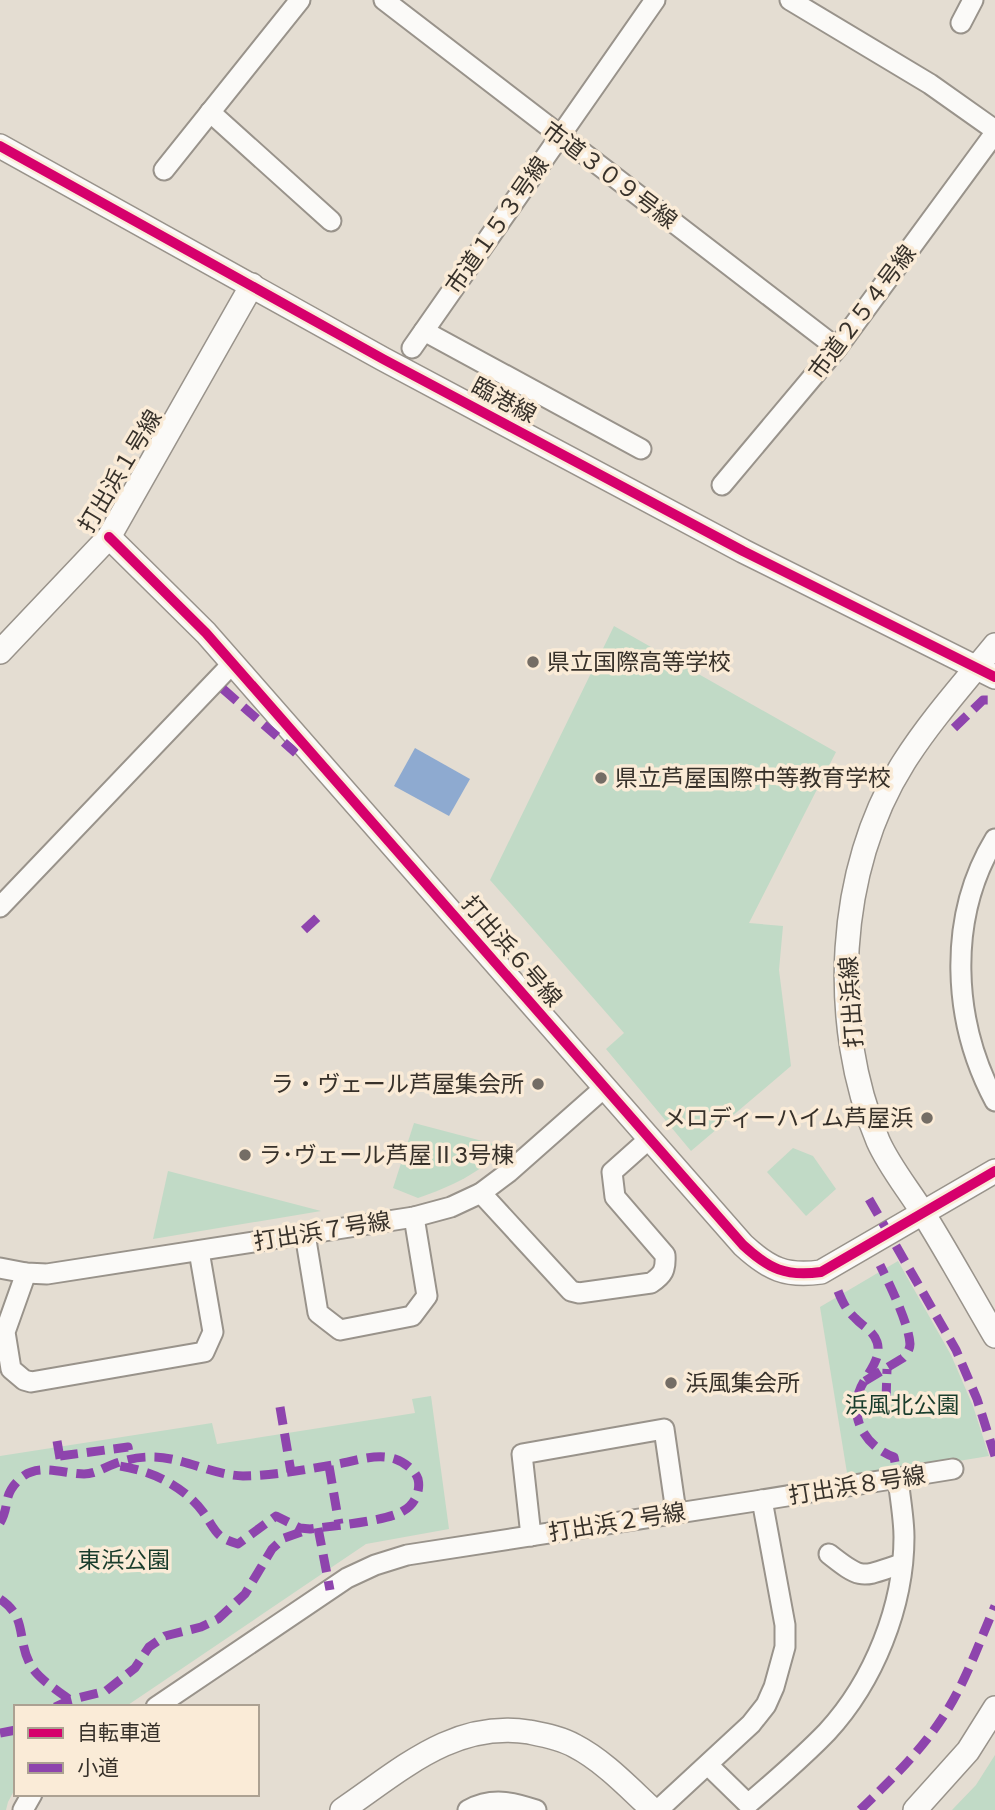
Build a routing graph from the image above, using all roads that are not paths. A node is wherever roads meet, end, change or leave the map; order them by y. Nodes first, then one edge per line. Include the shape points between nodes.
1 (299, 0) edge
2 (384, 0) edge
3 (655, 0) edge
4 (790, 0) edge
5 (973, 0) edge
6 (961, 23) dead end
7 (210, 112) junction
8 (995, 132) edge
9 (559, 136) junction
10 (0, 146) edge
11 (164, 170) dead end
12 (331, 221) dead end
13 (252, 285) junction
14 (424, 331) junction
15 (412, 348) dead end
16 (837, 348) junction
17 (641, 449) dead end
18 (722, 485) dead end
19 (109, 537) junction
20 (995, 645) edge
21 (0, 652) edge
22 (232, 664) junction
23 (986, 672) edge
24 (995, 839) edge
25 (0, 907) edge
26 (604, 1088) junction
27 (995, 1101) edge
28 (649, 1139) junction
29 (995, 1171) edge
30 (481, 1193) junction
31 (923, 1213) junction
32 (414, 1217) junction
33 (305, 1234) junction
34 (199, 1251) junction
35 (0, 1268) edge
36 (26, 1273) junction
37 (995, 1336) edge
38 (953, 1469) dead end
39 (898, 1478) junction
40 (762, 1500) junction
41 (676, 1513) junction
42 (531, 1536) junction
43 (829, 1554) dead end
44 (901, 1564) junction
45 (159, 1705) edge
46 (995, 1708) edge
47 (708, 1765) junction
48 (367, 1803) edge
49 (342, 1810) edge
50 (468, 1810) edge
51 (537, 1810) edge
52 (656, 1810) edge
53 (915, 1810) edge

1 - 7 street
2 - 9 street, 市道３０９号線
3 - 9 street, 市道１５３号線
4 - 8 street via 930,84
5 - 6 street
7 - 11 street
7 - 12 street
8 - 16 street, 市道２５４号線
9 - 14 street, 市道１５３号線
9 - 16 street, 市道３０９号線
10 - 13 street, 臨港線
13 - 19 street, 打出浜１号線
13 - 23 street, 臨港線 via 743,551
14 - 15 street, 市道１５３号線
14 - 17 street
16 - 18 street, 市道２５４号線
19 - 21 street, 打出浜１号線
19 - 22 street, 打出浜６号線
20 - 23 street, 打出浜線
22 - 25 street
22 - 26 street, 打出浜６号線
23 - 31 street, 打出浜線 via 903,763 886,795 861,866 846,955 846,996 860,1086 879,1142
24 - 27 street via 973,890 962,934 960,979 968,1031
26 - 28 street, 打出浜６号線
26 - 30 street, 打出浜７号線
28 - 30 street via 612,1172 615,1197 665,1255 666,1268 651,1283 571,1292
28 - 31 street, 打出浜６号線 via 743,1245 776,1270 800,1275 821,1272
29 - 31 street, 打出浜６号線
30 - 32 street, 打出浜７号線 via 451,1208
31 - 37 street, 打出浜線
32 - 33 street, 打出浜７号線
32 - 33 street via 427,1296 412,1316 340,1330 318,1314
33 - 34 street, 打出浜７号線
34 - 36 street, 打出浜７号線 via 47,1274
34 - 36 street via 213,1332 204,1352 31,1382 11,1368 5,1332
35 - 36 street, 打出浜７号線
38 - 39 street, 打出浜８号線
39 - 40 street, 打出浜８号線
39 - 44 street via 904,1537
40 - 41 street, 打出浜２号線
40 - 47 street via 782,1600 785,1647 766,1705
41 - 42 street, 打出浜２号線
41 - 42 street via 664,1429 522,1454
42 - 45 street, 打出浜２号線 via 407,1555 375,1565 347,1578
43 - 44 street via 855,1574
44 - 47 street via 899,1593 882,1645 829,1730 748,1804
46 - 53 street via 968,1751
47 - 52 street
48 - 49 street
48 - 52 street via 434,1748 485,1731 517,1731 574,1745
50 - 51 street via 499,1801

